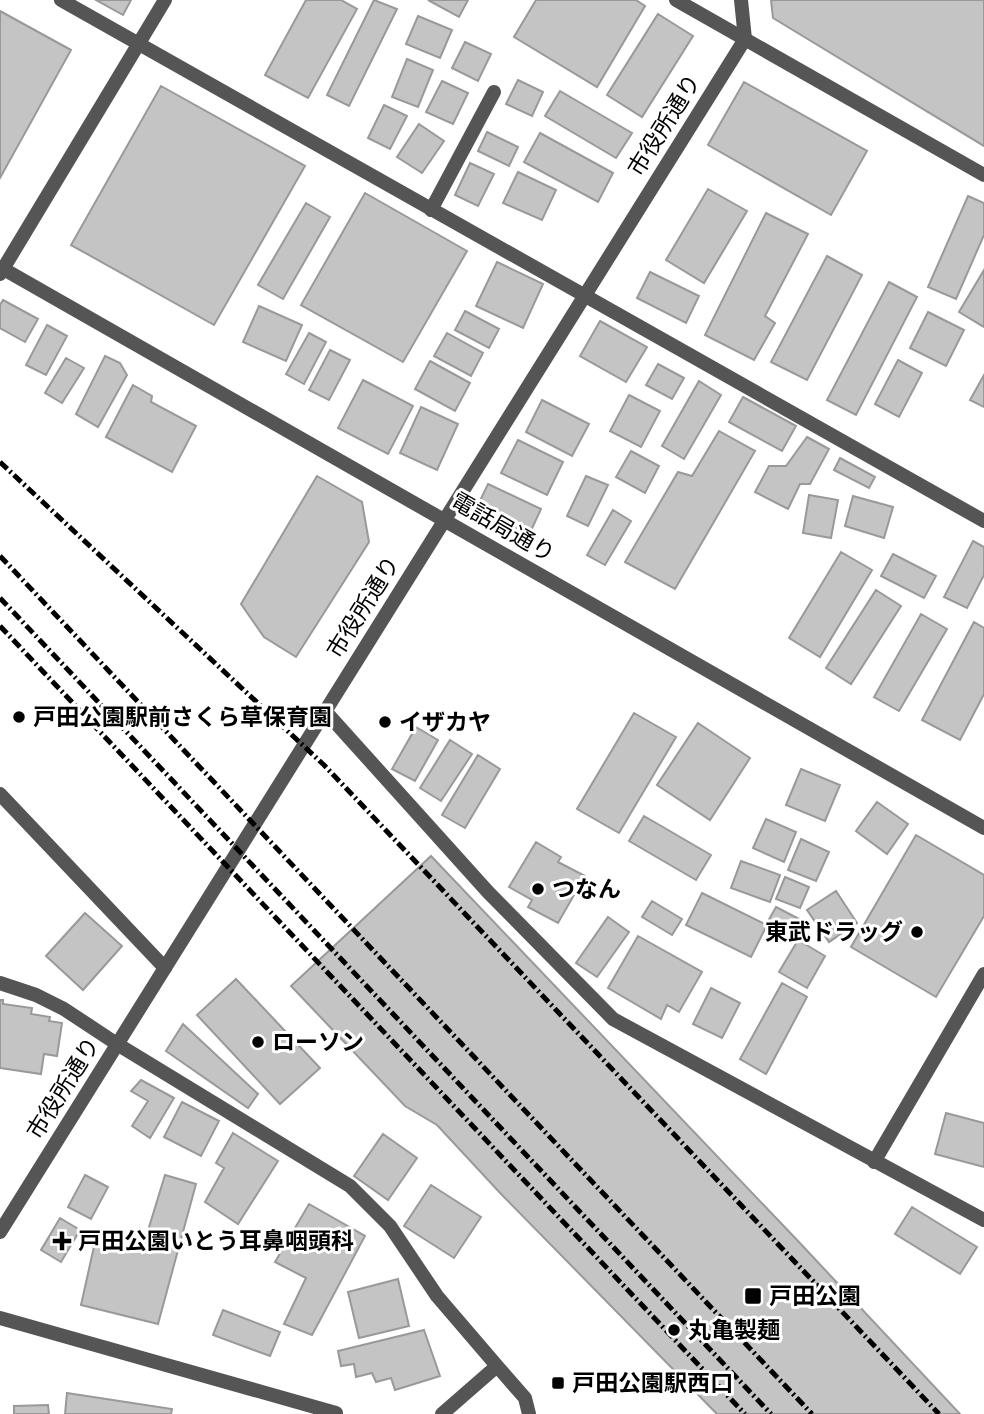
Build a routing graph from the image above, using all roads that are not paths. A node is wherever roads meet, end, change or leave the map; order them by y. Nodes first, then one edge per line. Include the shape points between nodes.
1 (61, 0) edge
2 (165, 0) edge
3 (676, 0) edge
4 (741, 0) edge
5 (745, 39) junction
6 (139, 44) junction
7 (494, 92) dead end
8 (984, 175) edge
9 (430, 210) junction
10 (1, 270) edge
11 (583, 296) junction
12 (444, 520) junction
13 (984, 521) edge
14 (325, 711) junction
15 (0, 794) edge
16 (984, 828) edge
17 (164, 968) junction
18 (984, 974) edge
19 (0, 983) edge
20 (117, 1044) junction
21 (874, 1162) junction
22 (984, 1220) edge
23 (0, 1232) edge
24 (0, 1318) edge
25 (497, 1366) junction
26 (339, 1414) edge
27 (442, 1414) edge
28 (529, 1414) edge

1 - 6 street
2 - 6 street
3 - 5 street
4 - 5 street
5 - 8 street
5 - 11 street, 市役所通り
6 - 9 street
6 - 10 street
7 - 9 street
9 - 11 street
10 - 12 street, 電話局通り
11 - 12 street, 市役所通り
11 - 13 street
12 - 14 street, 市役所通り
12 - 16 street, 電話局通り
14 - 17 street, 市役所通り
14 - 21 street via 488,892 613,1019
15 - 17 street
17 - 20 street, 市役所通り
18 - 21 street
19 - 20 street via 64,1009
20 - 23 street, 市役所通り
20 - 25 street via 349,1186 390,1226 437,1296
21 - 22 street
24 - 26 street
25 - 27 street
25 - 28 street via 526,1398

